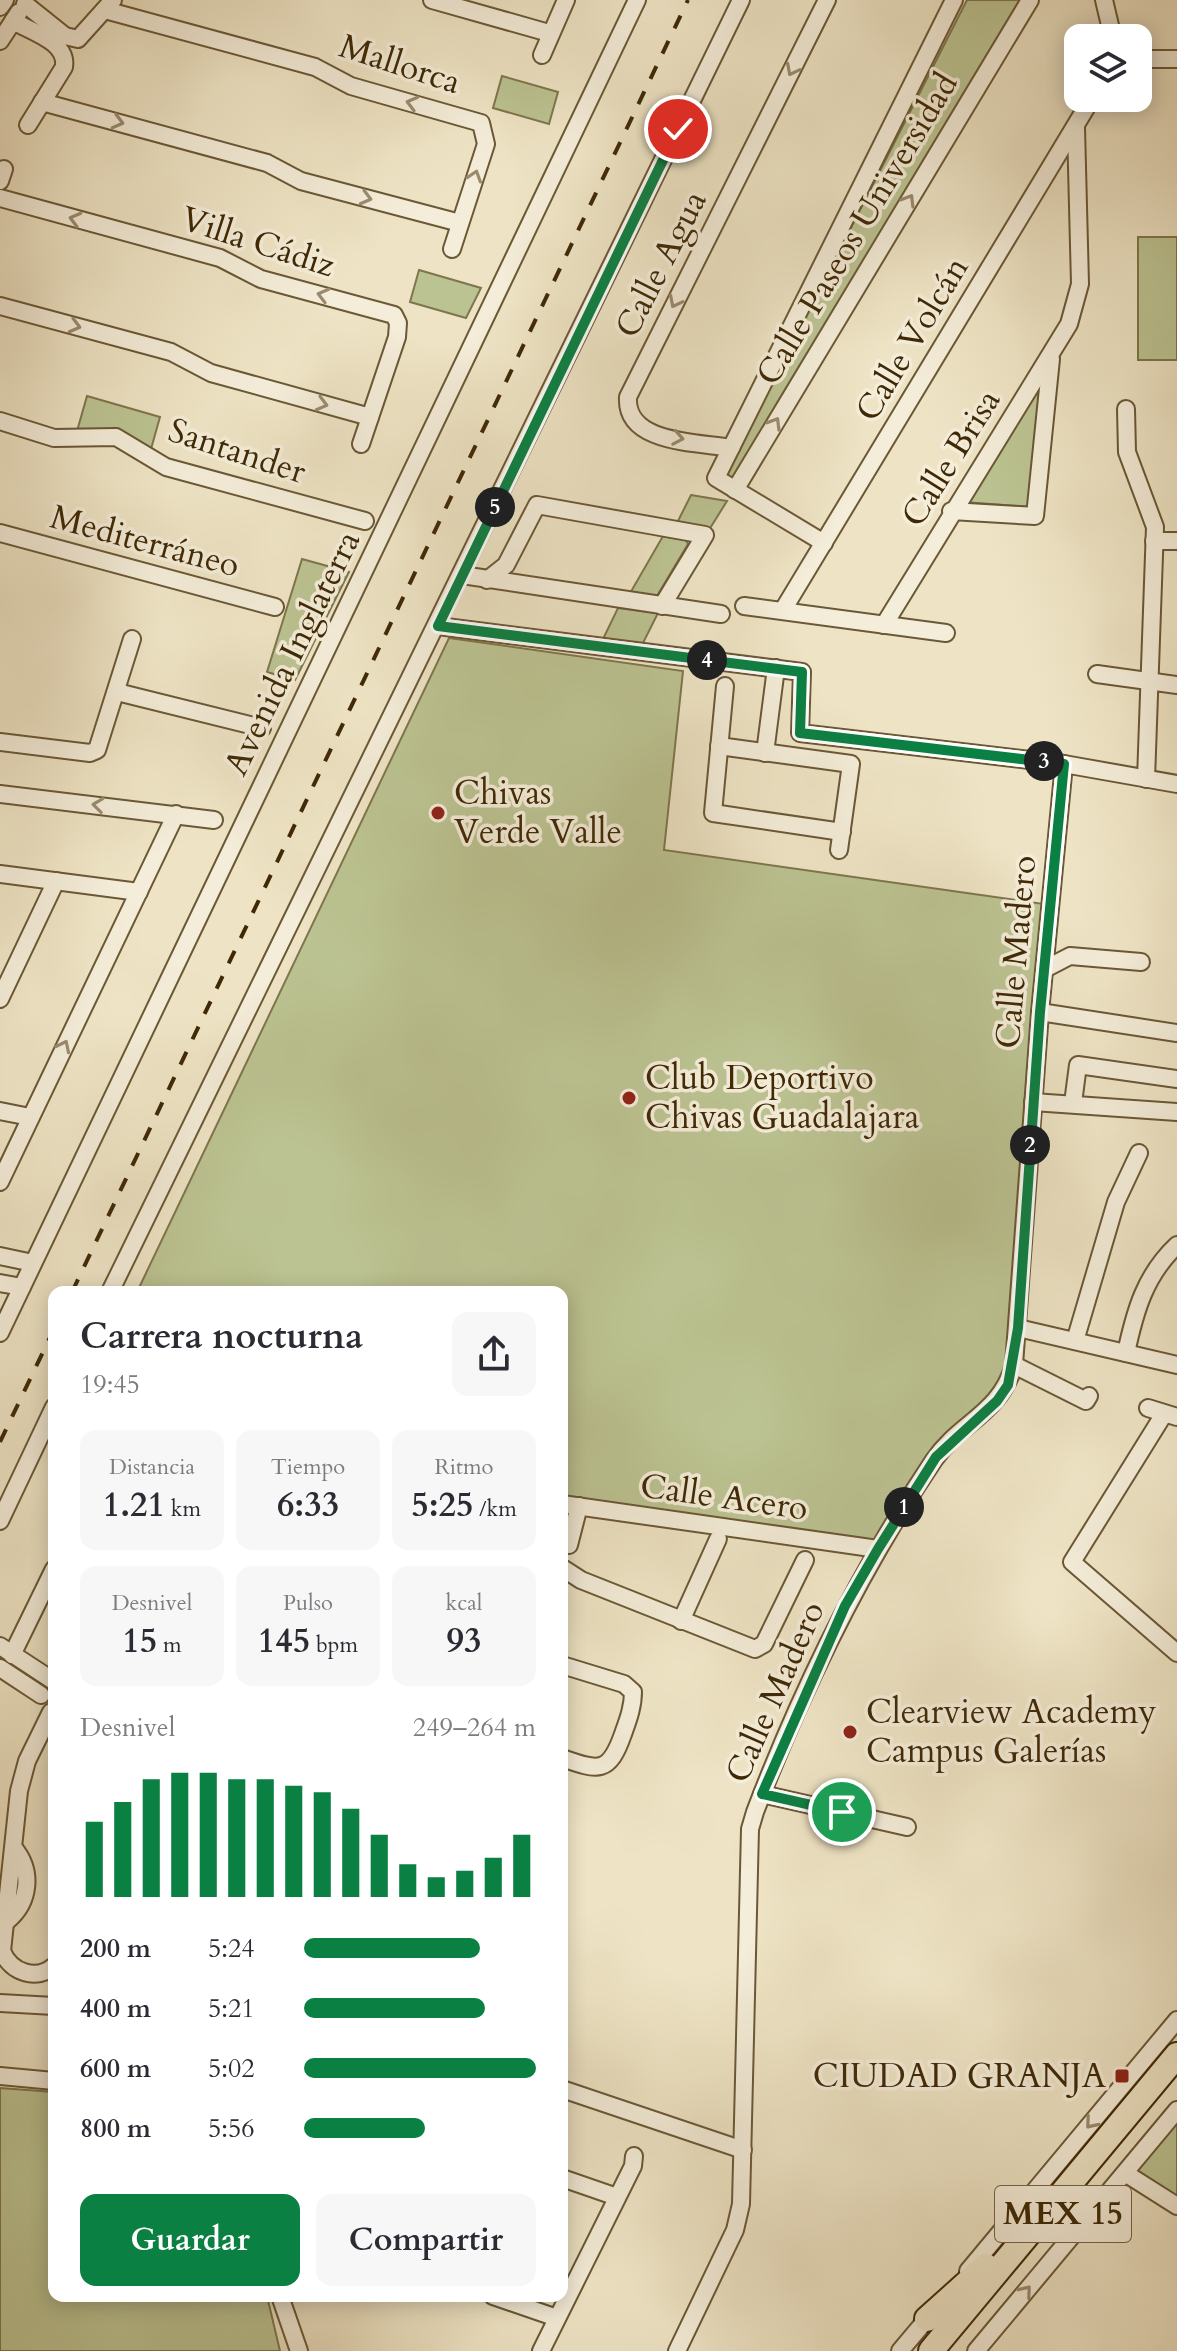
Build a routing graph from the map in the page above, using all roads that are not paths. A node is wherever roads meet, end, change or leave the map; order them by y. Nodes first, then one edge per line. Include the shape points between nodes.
1 (5, 0) edge
2 (432, 0) edge
3 (566, 0) edge
4 (637, 0) edge
5 (741, 0) edge
6 (827, 0) edge
7 (954, 0) edge
8 (1030, 0) edge
9 (1104, 0) edge
10 (27, 2) edge
11 (109, 5) edge
12 (0, 7) edge
13 (13, 21) junction
14 (1110, 24) edge
15 (549, 33) junction
16 (0, 40) edge
17 (542, 55) dead end
18 (1152, 59) edge
19 (1177, 59) edge
20 (42, 102) junction
21 (1084, 112) edge
22 (28, 125) dead end
23 (1076, 126) junction
24 (0, 198) edge
25 (460, 223) junction
26 (452, 249) dead end
27 (0, 306) edge
28 (1051, 353) junction
29 (1126, 409) dead end
30 (370, 417) junction
31 (0, 421) edge
32 (361, 444) dead end
33 (731, 448) junction
34 (735, 490) junction
35 (951, 511) junction
36 (365, 521) dead end
37 (0, 533) edge
38 (1154, 541) junction
39 (1177, 541) edge
40 (824, 543) junction
41 (462, 575) junction
42 (487, 580) junction
43 (662, 606) junction
44 (744, 606) dead end
45 (275, 607) dead end
46 (783, 610) junction
47 (721, 614) dead end
48 (884, 625) junction
49 (438, 626) junction
50 (946, 633) dead end
51 (132, 639) dead end
52 (776, 668) junction
53 (1097, 674) dead end
54 (1150, 680) junction
55 (1177, 685) edge
56 (725, 686) dead end
57 (117, 692) junction
58 (262, 728) dead end
59 (0, 742) edge
60 (719, 746) junction
61 (765, 753) junction
62 (1064, 764) junction
63 (1146, 779) junction
64 (1177, 784) edge
65 (0, 794) edge
66 (176, 814) junction
67 (214, 820) dead end
68 (842, 832) junction
69 (839, 850) dead end
70 (0, 874) edge
71 (56, 881) junction
72 (139, 892) junction
73 (1141, 962) dead end
74 (1045, 969) junction
75 (0, 999) edge
76 (1040, 1012) junction
77 (1177, 1033) edge
78 (1177, 1079) edge
79 (1033, 1102) junction
80 (1073, 1103) junction
81 (0, 1111) edge
82 (1177, 1112) edge
83 (30, 1117) junction
84 (1139, 1153) dead end
85 (0, 1182) edge
86 (1177, 1245) edge
87 (0, 1256) edge
88 (33, 1263) junction
89 (0, 1283) edge
90 (113, 1286) edge
91 (22, 1287) junction
92 (1018, 1328) junction
93 (0, 1333) edge
94 (1075, 1341) junction
95 (1126, 1353) junction
96 (1014, 1365) junction
97 (1177, 1365) edge
98 (1089, 1396) dead end
99 (1148, 1408) dead end
100 (1171, 1415) edge
101 (48, 1431) edge
102 (570, 1505) edge
103 (0, 1521) edge
104 (718, 1539) dead end
105 (878, 1549) junction
106 (805, 1560) dead end
107 (568, 1573) edge
108 (48, 1580) edge
109 (681, 1621) junction
110 (1177, 1653) edge
111 (3, 1664) edge
112 (568, 1667) edge
113 (48, 1678) edge
114 (48, 1686) edge
115 (41, 1695) junction
116 (48, 1706) edge
117 (48, 1720) edge
118 (568, 1760) edge
119 (762, 1794) junction
120 (907, 1827) dead end
121 (48, 1970) edge
122 (0, 2003) edge
123 (48, 2006) edge
124 (1177, 2020) edge
125 (1177, 2055) edge
126 (0, 2076) edge
127 (1177, 2077) edge
128 (48, 2080) edge
129 (568, 2091) edge
130 (1177, 2110) edge
131 (743, 2150) junction
132 (634, 2156) dead end
133 (1125, 2173) junction
134 (568, 2180) edge
135 (617, 2197) junction
136 (1053, 2205) junction
137 (1177, 2206) edge
138 (568, 2296) edge
139 (282, 2302) edge
140 (510, 2302) edge
141 (565, 2302) edge
142 (557, 2318) junction
143 (927, 2319) junction
144 (299, 2351) edge
145 (541, 2351) edge
146 (677, 2351) edge
147 (900, 2351) edge
148 (931, 2351) edge
149 (951, 2351) edge
150 (976, 2351) edge

1 - 12 street
2 - 15 street
3 - 15 street
4 - 88 street, Avenida Inglaterra
5 - 41 street
6 -> 33 street, Calle Agua via 628,397 631,418 642,430
7 - 33 street, Calle Paseos Universidad
34 -> 8 street, Calle Paseos Universidad
9 - 14 street
10 - 11 street, Mallorca via 74,39 82,38
10 - 13 street
25 -> 11 street, Mallorca via 486,144 481,123 351,86 315,67
13 - 16 street
13 - 20 street via 59,47 65,57
15 - 17 street
18 - 19 street
20 - 22 street
20 -> 25 street
21 - 23 street, Calle Volcán
23 - 28 street, Calle Brisa via 1080,284 1069,324
23 - 40 street, Calle Volcán
30 -> 24 street, Villa Cádiz via 397,337 394,315 261,279 220,258
25 - 26 street, Mallorca
27 -> 30 street via 171,352 211,373
28 - 35 street, Calle Brisa
28 - 35 street via 1035,516
29 - 38 street via 1127,452 1155,527
30 - 32 street, Villa Cádiz
31 - 36 street, Santander via 54,438 116,437 166,467
33 - 34 street, Calle Paseos Universidad via 716,478
34 - 40 street
35 - 48 street, Calle Brisa
37 - 45 street, Mediterráneo
38 - 39 street
38 - 54 street
40 - 46 street, Calle Volcán
41 - 42 street
41 - 49 street
42 - 43 street
42 - 43 street via 506,565 537,505 705,535
43 - 47 street
44 - 46 street
46 - 48 street
48 - 50 street
49 - 52 street
49 - 90 street
51 - 57 street
52 - 61 street
52 - 62 street via 802,672 800,733
53 - 54 street
54 - 55 street
54 - 63 street
56 - 60 street
57 - 58 street
57 - 59 street via 97,750 90,753
60 - 61 street
60 - 68 street via 713,813
61 - 68 street via 851,764
62 - 63 street
62 - 74 street, Calle Madero
63 - 64 street
66 -> 65 street
66 - 67 street
66 - 72 street
68 - 69 street
70 - 71 street
71 - 72 street
71 - 75 street
83 -> 72 street
73 - 74 street via 1070,956
74 - 76 street, Calle Madero
76 - 77 street
76 - 79 street, Calle Madero
78 - 80 street via 1078,1065
79 - 80 street
79 - 92 street, Calle Madero
80 - 82 street
81 - 83 street
83 - 85 street
84 - 94 street via 1116,1202
86 - 95 street via 1143,1288
87 - 88 street
88 - 91 street, Avenida Inglaterra
89 - 91 street
91 - 93 street, Avenida Inglaterra
92 - 94 street
92 - 96 street, Calle Madero
94 - 95 street
95 - 97 street
96 - 98 street via 1086,1401
96 - 105 street, Calle Madero via 997,1401 936,1457
99 - 100 street
100 - 110 street via 1072,1562
101 - 103 street
102 - 105 street, Calle Acero
104 - 109 street
105 - 119 street, Calle Madero via 845,1606
106 - 109 street via 764,1644 755,1649
107 - 109 street
108 - 111 street
111 - 113 street
111 - 115 street
112 - 118 street via 624,1684 633,1692 633,1706 614,1760 602,1767
114 - 115 street
115 - 116 street
117 - 121 street via 19,1791 14,1848 25,1861 26,1884 21,1907 7,1921 2,1951 15,1969
119 - 120 street
119 - 131 street, Calle Madero via 750,1829
122 - 123 street
124 -> 143 street
125 - 136 highway, MEX 15
126 - 128 street
127 - 149 highway, MEX 15
129 - 131 street
130 - 133 street
131 - 146 street, Calle Madero via 735,2230
132 - 135 street
133 - 137 street
150 -> 133 street
134 - 135 street
135 - 138 street
136 - 143 highway
136 - 148 highway, MEX 15
139 - 144 street
140 - 142 street
141 - 142 street
142 - 145 street
143 - 147 street

